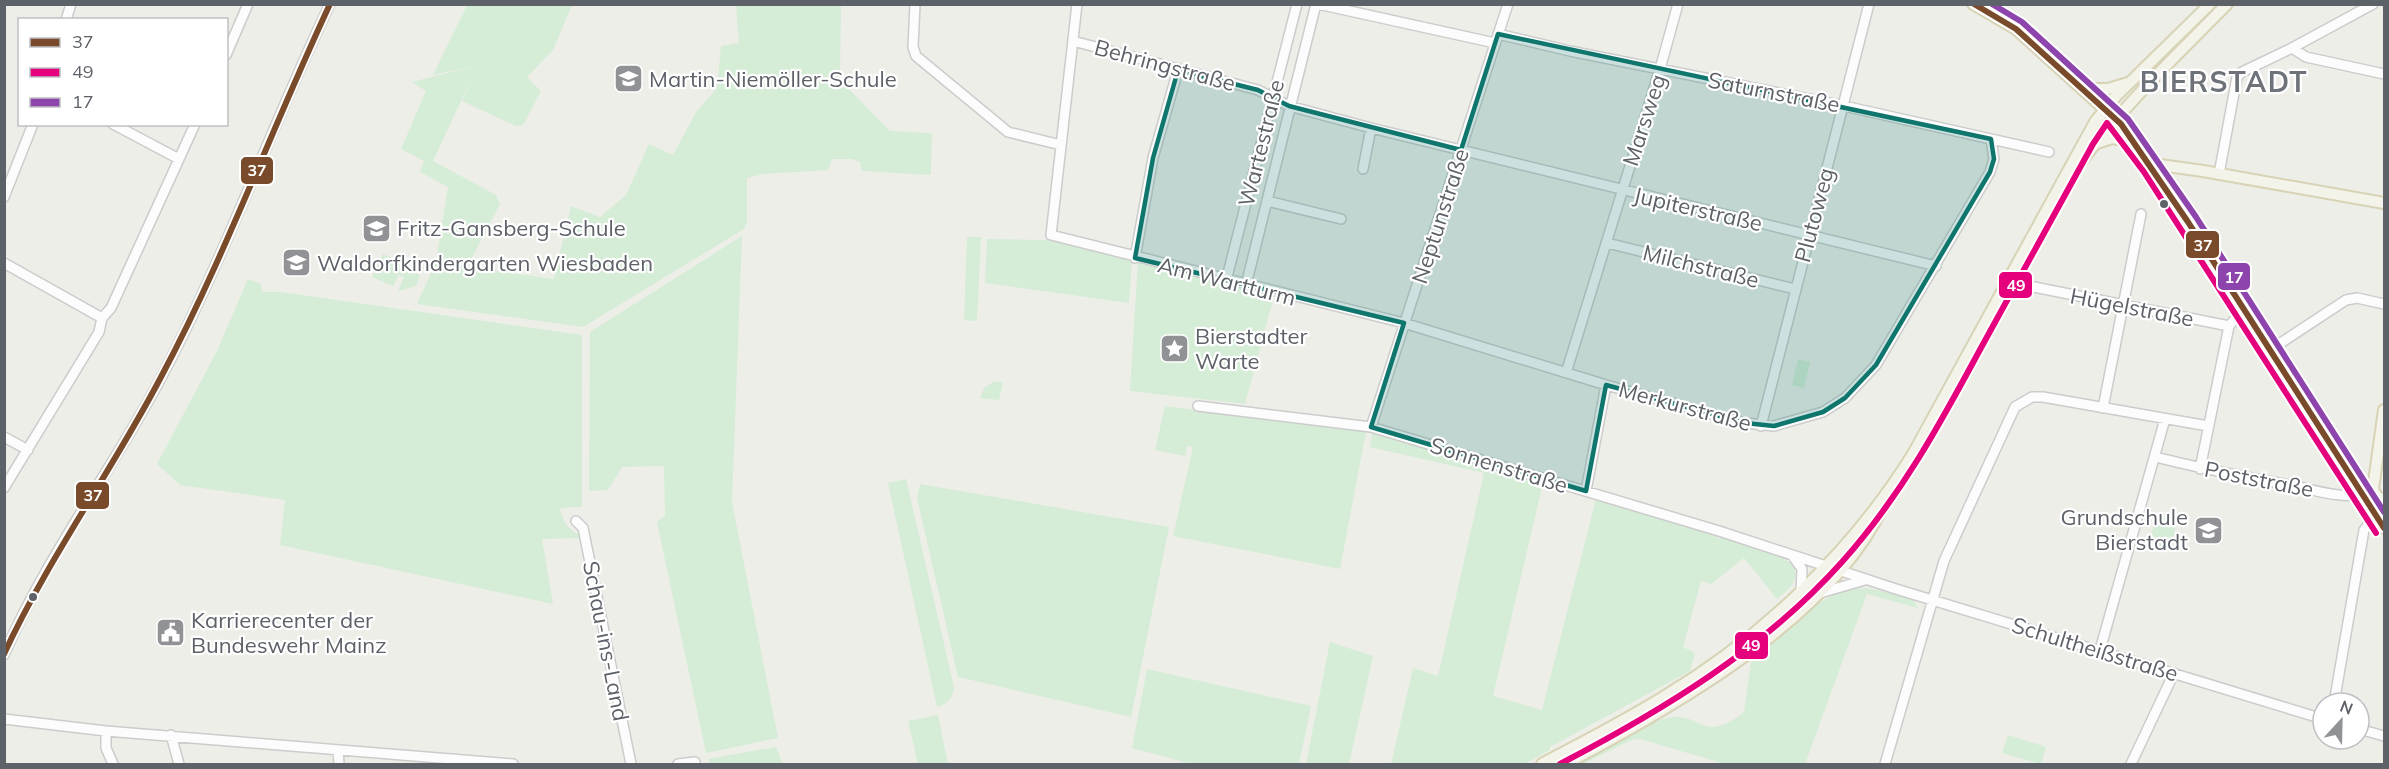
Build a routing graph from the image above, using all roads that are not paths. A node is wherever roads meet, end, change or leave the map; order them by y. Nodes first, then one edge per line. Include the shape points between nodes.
1 (248, 4) edge
2 (330, 4) edge
3 (915, 4) edge
4 (1077, 4) edge
5 (1297, 4) edge
6 (1317, 4) edge
7 (1508, 4) edge
8 (1678, 4) edge
9 (1869, 4) edge
10 (1973, 4) edge
11 (2210, 4) edge
12 (2227, 4) edge
13 (2373, 4) edge
14 (1989, 8) edge
15 (1496, 39) junction
16 (1073, 41) junction
17 (2292, 48) junction
18 (228, 50) edge
19 (1178, 69) junction
20 (1660, 69) junction
21 (2385, 74) edge
22 (2130, 82) junction
23 (2085, 89) junction
24 (1273, 96) junction
25 (1289, 106) junction
26 (1844, 106) junction
27 (2106, 108) junction
28 (2116, 118) junction
29 (32, 126) edge
30 (117, 126) edge
31 (194, 126) edge
32 (1371, 128) junction
33 (1991, 139) junction
34 (2135, 142) junction
35 (2094, 145) junction
36 (1061, 146) junction
37 (1461, 150) junction
38 (2049, 152) dead end
39 (178, 159) junction
40 (2151, 167) junction
41 (1363, 169) dead end
42 (2218, 174) junction
43 (1622, 191) junction
44 (2058, 192) junction
45 (4, 198) edge
46 (1267, 201) junction
47 (2385, 203) edge
48 (2141, 214) dead end
49 (1341, 219) dead end
50 (1808, 235) junction
51 (1607, 243) junction
52 (1135, 258) junction
53 (4, 262) edge
54 (1936, 266) junction
55 (1226, 281) junction
56 (1246, 285) junction
57 (2034, 287) dead end
58 (1795, 289) junction
59 (2385, 304) edge
60 (2123, 306) junction
61 (2244, 309) junction
62 (102, 318) junction
63 (1404, 323) junction
64 (2229, 326) junction
65 (2270, 350) junction
66 (1566, 373) junction
67 (1606, 385) junction
68 (1198, 406) dead end
69 (2103, 408) junction
70 (2385, 410) edge
71 (2165, 419) junction
72 (1761, 426) junction
73 (2208, 426) junction
74 (1371, 427) junction
75 (4, 436) edge
76 (28, 450) junction
77 (2156, 457) junction
78 (2200, 469) junction
79 (4, 488) edge
80 (1892, 488) junction
81 (2360, 490) junction
82 (1586, 491) junction
83 (2382, 499) edge
84 (2375, 514) junction
85 (576, 521) dead end
86 (2385, 528) edge
87 (1792, 555) junction
88 (1825, 566) junction
89 (1838, 570) junction
90 (1867, 580) junction
91 (1800, 590) junction
92 (1816, 594) junction
93 (1932, 600) junction
94 (2100, 650) junction
95 (4, 655) edge
96 (2174, 673) junction
97 (2336, 691) edge
98 (2311, 715) edge
99 (4, 719) edge
100 (106, 731) junction
101 (171, 735) junction
102 (338, 750) junction
103 (695, 762) dead end
104 (487, 764) edge
105 (113, 765) edge
106 (179, 765) edge
107 (339, 765) edge
108 (513, 765) edge
109 (631, 765) edge
110 (678, 765) edge
111 (1542, 765) edge
112 (1565, 765) edge
113 (1885, 765) edge
114 (2131, 765) edge

1 - 18 street
2 - 95 street via 183,336 33,593
3 - 36 street via 916,56 1008,132
4 - 16 street
5 - 24 street, Wartestraße
6 - 15 street, Saturnstraße
6 - 25 street, Wartestraße
7 - 15 street, Neptunstraße
8 - 20 street, Marsweg
9 - 26 street, Plutoweg
10 - 14 main road
11 - 22 main road
12 - 28 main road
13 - 17 street
14 - 23 main road
15 - 20 street, Saturnstraße
15 - 37 street, Neptunstraße
16 - 19 street, Behringstraße
16 - 36 street
17 - 21 street via 2306,57
17 - 42 street via 2239,74
19 - 24 street, Behringstraße
19 - 52 street via 1154,158
20 - 26 street, Saturnstraße
20 - 43 street, Marsweg
22 - 23 main road via 2111,88
22 - 27 main road
23 - 27 main road
24 - 25 street, Behringstraße
24 - 55 street, Wartestraße
25 - 32 street, Behringstraße
25 - 46 street, Wartestraße
26 - 33 street, Saturnstraße
26 - 50 street, Plutoweg
27 - 28 main road
27 - 44 main road
28 - 34 main road
28 - 35 main road
29 - 45 street
30 - 39 street
31 - 39 street
32 - 37 street, Jupiterstraße
32 - 41 street
33 - 38 street, Saturnstraße
33 - 54 street, Merkurstraße via 1994,159 1990,172
34 - 35 main road via 2112,138
34 - 40 main road
35 - 44 main road
36 - 52 street, Am Wartturm via 1051,235
37 - 43 street, Jupiterstraße
37 - 63 street, Neptunstraße
39 - 62 street via 111,308
40 - 42 main road
40 - 61 main road
42 - 47 main road
43 - 50 street, Jupiterstraße
43 - 51 street, Marsweg
44 - 80 main road
46 - 49 street, Wartestraße
46 - 56 street, Wartestraße
48 - 60 street
50 - 54 street, Jupiterstraße
50 - 58 street, Plutoweg
51 - 58 street, Milchstraße
51 - 66 street, Marsweg
52 - 55 street, Am Wartturm
53 - 62 street
54 - 72 street, Merkurstraße via 1876,365 1860,384 1823,412 1783,425
55 - 56 street, Am Wartturm
56 - 63 street, Am Wartturm
57 - 60 street, Hügelstraße
58 - 72 street, Plutoweg
59 - 65 street via 2357,298 2346,300
60 - 64 street, Hügelstraße
60 - 69 street
61 - 64 street
61 - 65 main road
62 - 76 street via 99,332
63 - 66 street, Merkurstraße
63 - 74 street, Neptunstraße
64 - 73 street
65 - 81 main road
66 - 67 street, Merkurstraße
67 - 72 street, Merkurstraße
67 - 82 street
68 - 74 street, Sonnenstraße
69 - 71 street
69 - 93 street via 2043,397 2032,397 2015,407 1965,512
70 - 83 main road via 2373,489
71 - 73 street
71 - 77 street
73 - 78 street
74 - 82 street, Sonnenstraße
75 - 76 street
76 - 79 street
77 - 78 street, Poststraße
77 - 94 street
78 - 81 street, Poststraße via 2346,495
80 - 88 main road
80 - 89 main road via 1873,525
81 - 83 street
81 - 84 main road
82 - 87 street, Sonnenstraße
83 - 84 street
84 - 86 main road
84 - 97 street via 2364,530
85 - 109 street, Schau-ins-Land via 583,528
87 - 88 street, Sonnenstraße
87 - 91 street via 1802,569
88 - 89 street, Sonnenstraße
88 - 91 main road
89 - 90 street, Schultheißstraße
89 - 92 main road
90 - 92 street
90 - 93 street, Schultheißstraße
91 - 111 main road via 1759,629 1695,676
92 - 112 main road via 1793,617 1709,681
93 - 94 street, Schultheißstraße
93 - 113 street
94 - 96 street, Schultheißstraße
96 - 98 street, Schultheißstraße
96 - 114 street
99 - 100 street
100 - 101 street
100 - 105 street via 106,748
101 - 102 street
101 - 106 street
102 - 104 street
102 - 107 street
103 - 110 street
104 - 108 street

